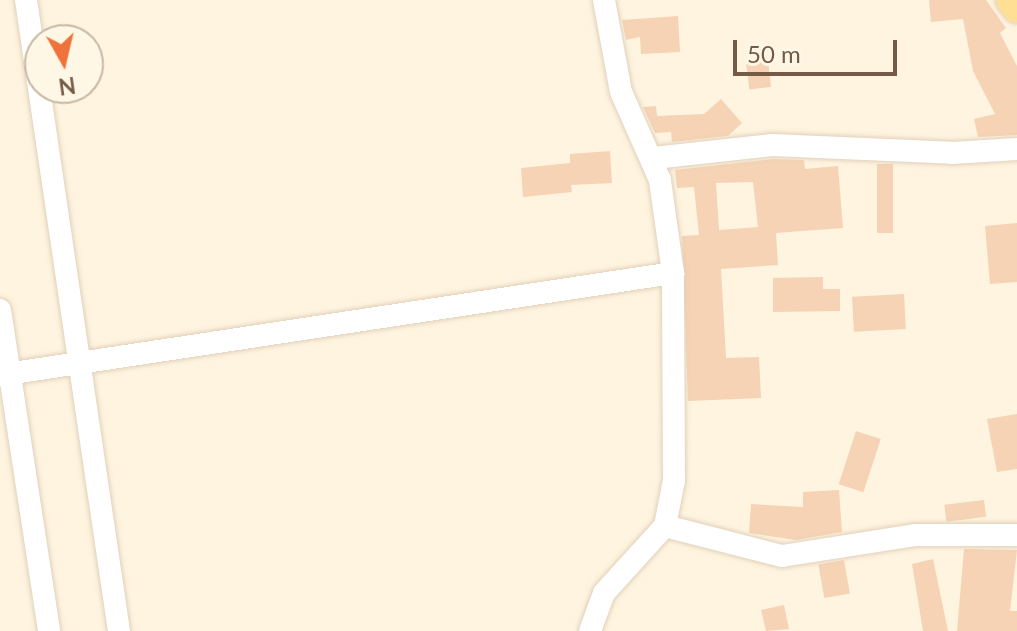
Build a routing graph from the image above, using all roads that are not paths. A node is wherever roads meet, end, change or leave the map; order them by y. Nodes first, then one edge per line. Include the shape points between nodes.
1 (26, 0) edge
2 (604, 0) edge
3 (1010, 0) edge
4 (1017, 9) edge
5 (1017, 149) edge
6 (654, 158) junction
7 (673, 273) junction
8 (0, 310) edge
9 (79, 363) junction
10 (4, 374) edge
11 (665, 526) junction
12 (1017, 535) edge
13 (49, 631) edge
14 (119, 631) edge
15 (590, 631) edge

1 - 9 street
2 - 6 street via 621,92 636,132
3 - 4 main road
5 - 6 street via 952,153 772,145
6 - 7 street
7 - 9 street
7 - 11 street via 674,480
8 - 10 street
9 - 10 street
9 - 14 street
10 - 13 street
11 - 12 street via 782,556 916,535
11 - 15 street via 604,593

